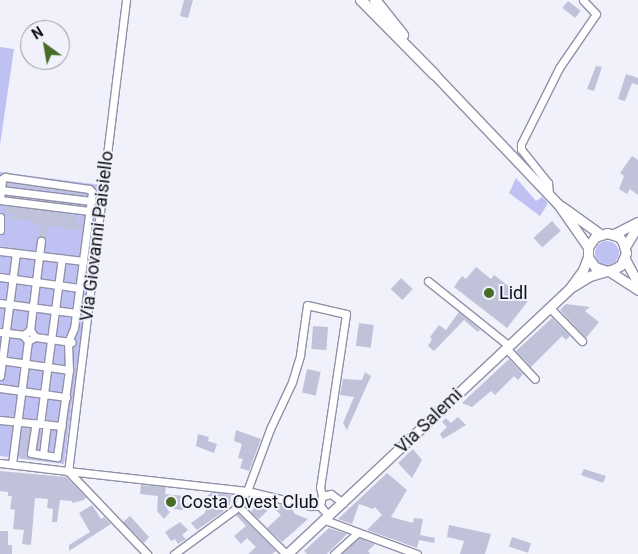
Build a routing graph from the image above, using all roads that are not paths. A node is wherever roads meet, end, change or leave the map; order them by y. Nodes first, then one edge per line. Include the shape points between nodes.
1 (126, 0) edge
2 (361, 0) edge
3 (368, 0) edge
4 (376, 0) edge
5 (584, 0) edge
6 (436, 75) junction
7 (1, 190) junction
8 (549, 194) junction
9 (0, 199) edge
10 (91, 201) junction
11 (558, 204) junction
12 (89, 211) junction
13 (0, 217) edge
14 (638, 223) edge
15 (0, 230) edge
16 (600, 234) junction
17 (614, 234) junction
18 (41, 241) dead end
19 (625, 247) junction
20 (0, 251) edge
21 (588, 252) junction
22 (16, 253) junction
23 (39, 255) junction
24 (62, 258) junction
25 (625, 259) junction
26 (82, 261) junction
27 (608, 271) junction
28 (0, 277) edge
29 (13, 279) junction
30 (428, 281) dead end
31 (36, 282) junction
32 (638, 283) edge
33 (58, 286) junction
34 (79, 288) junction
35 (570, 288) junction
36 (638, 290) edge
37 (0, 303) edge
38 (10, 305) junction
39 (33, 308) junction
40 (550, 308) junction
41 (54, 311) junction
42 (76, 314) junction
43 (2, 332) edge
44 (29, 338) junction
45 (50, 339) junction
46 (582, 341) dead end
47 (76, 343) junction
48 (508, 347) junction
49 (1, 360) edge
50 (26, 364) junction
51 (47, 367) junction
52 (69, 370) junction
53 (0, 376) edge
54 (535, 379) dead end
55 (0, 388) edge
56 (21, 391) junction
57 (44, 393) junction
58 (66, 397) junction
59 (0, 420) edge
60 (17, 421) junction
61 (41, 424) junction
62 (62, 426) junction
63 (43, 455) junction
64 (0, 463) edge
65 (12, 464) junction
66 (68, 471) junction
67 (248, 491) junction
68 (322, 496) junction
69 (343, 503) junction
70 (237, 505) junction
71 (320, 506) junction
72 (327, 518) junction
73 (357, 533) junction
74 (399, 552) edge
75 (288, 553) edge
76 (147, 554) edge
77 (174, 554) edge
78 (334, 554) edge
79 (417, 554) edge

1 - 47 street, Via Giovanni Paisiello
2 - 6 highway
3 - 6 highway
4 - 6 highway
5 - 8 street via 596,14 559,68 521,144 521,149 548,183
6 - 8 main road
7 - 9 street
7 - 10 street
7 - 10 street via 5,177 89,189
8 - 11 main road
9 - 12 street
10 - 12 street
11 - 16 main road
11 - 21 main road
12 - 26 street
13 - 15 street
14 - 17 main road
14 - 19 main road
16 - 17 main road
16 - 21 main road
17 - 19 main road
18 - 23 street
19 - 25 main road
20 - 22 street
21 - 27 main road via 595,267
21 - 35 main road via 583,270
22 - 23 street
22 - 29 street
23 - 24 street
23 - 31 street
24 - 26 street
24 - 33 street
25 - 27 main road via 618,268
25 - 32 main road
26 - 34 street
27 - 35 main road via 590,276
27 - 36 main road
28 - 29 street
29 - 31 street
29 - 38 street
30 - 48 street
31 - 33 street
31 - 39 street
33 - 34 street
33 - 41 street
34 - 42 street
35 - 40 main road, Via Salemi
37 - 38 street
38 - 39 street
38 - 43 street
39 - 41 street
39 - 44 street
40 - 46 street
40 - 48 main road, Via Salemi
41 - 42 street
41 - 45 street
42 - 47 street
43 - 44 street
43 - 49 street
44 - 45 street
44 - 50 street
45 - 47 street
45 - 51 street
47 - 52 street
47 - 66 street, Via Giovanni Paisiello
48 - 54 street
48 - 69 main road, Via Salemi
49 - 50 street
49 - 53 street
50 - 51 street
50 - 56 street
51 - 52 street
51 - 57 street
52 - 58 street
55 - 56 street
56 - 57 street
56 - 60 street
57 - 58 street
57 - 61 street
58 - 62 street
59 - 60 street
60 - 61 street
60 - 65 street
61 - 62 street
61 - 63 street
61 - 63 street via 31,453
62 - 63 street via 57,457
64 - 65 street
65 - 66 street
66 - 67 street
66 - 76 street
67 - 68 street via 270,429 295,373 307,305 346,314 320,487
67 - 70 street
67 - 71 street
68 - 69 street via 331,494
68 - 71 street
69 - 72 main road, Via Salemi
70 - 75 street
70 - 77 street
71 - 72 street
72 - 73 street
72 - 75 main road, Via Salemi
73 - 74 street
73 - 78 street
74 - 79 street

